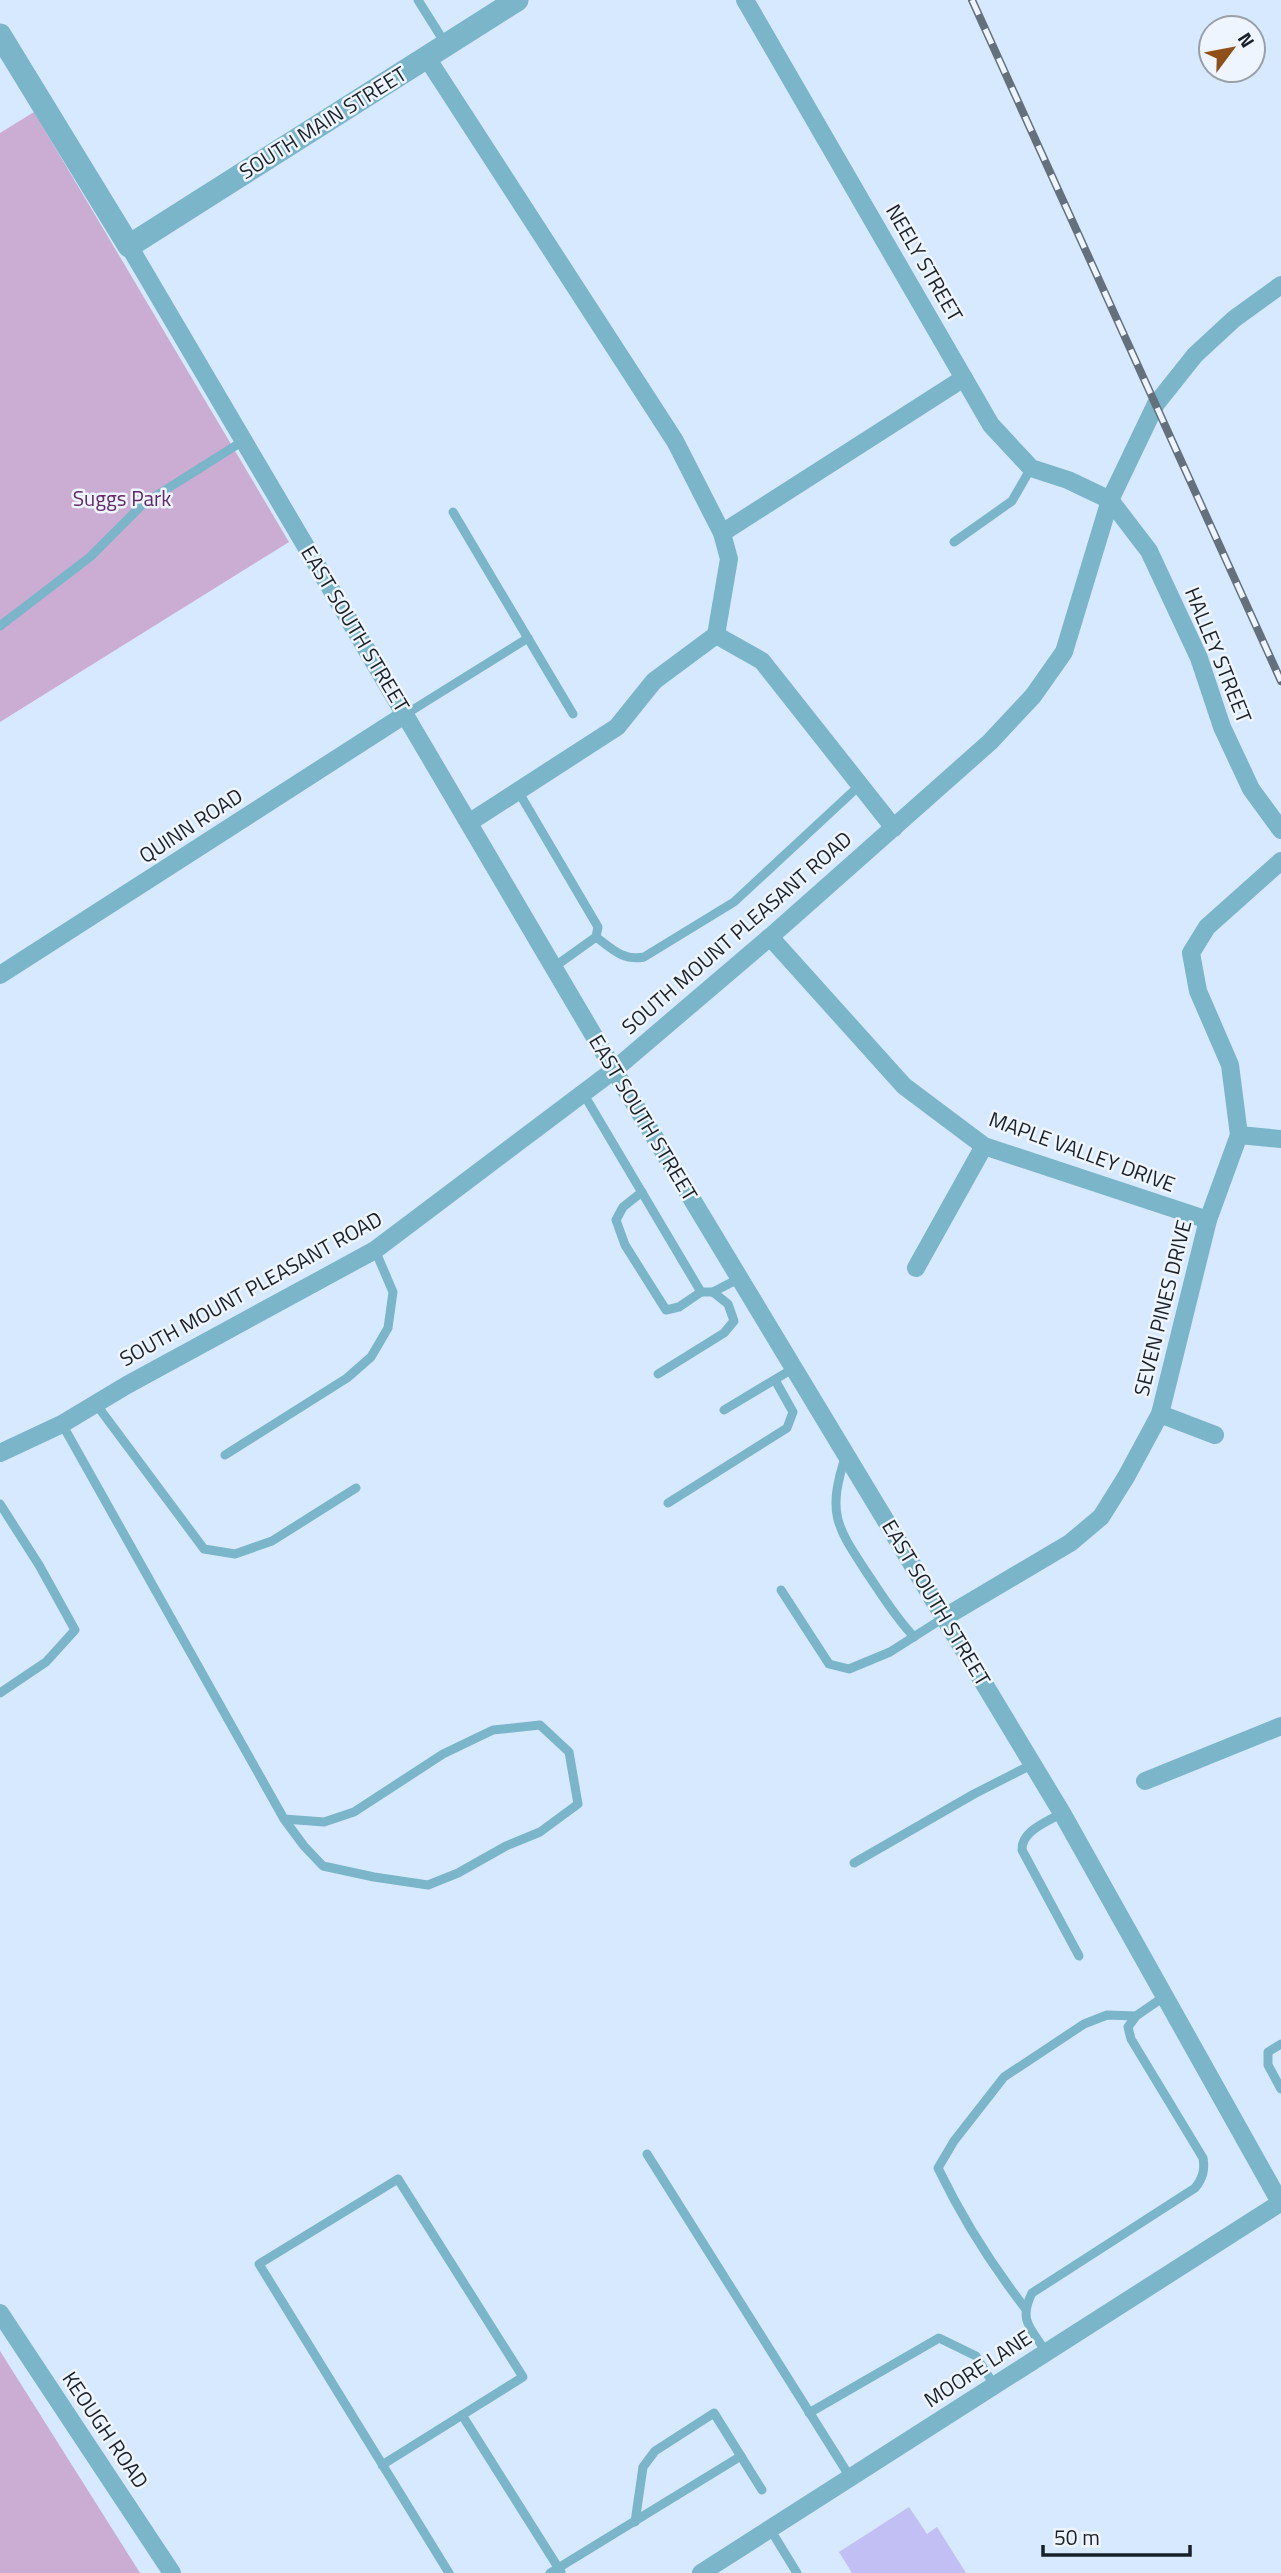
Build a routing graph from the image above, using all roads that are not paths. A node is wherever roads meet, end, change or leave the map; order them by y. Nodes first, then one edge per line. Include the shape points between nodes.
1 (418, 0) edge
2 (517, 0) edge
3 (746, 0) edge
4 (0, 35) edge
5 (446, 45) junction
6 (426, 58) junction
7 (129, 246) junction
8 (1281, 285) edge
9 (964, 378) junction
10 (243, 441) junction
11 (1031, 468) junction
12 (1110, 500) junction
13 (453, 512) dead end
14 (722, 533) junction
15 (954, 542) dead end
16 (0, 626) edge
17 (716, 635) junction
18 (528, 638) junction
19 (406, 714) junction
20 (573, 714) dead end
21 (860, 785) junction
22 (518, 791) junction
23 (470, 822) junction
24 (894, 828) junction
25 (1281, 830) edge
26 (1281, 861) edge
27 (596, 937) junction
28 (770, 937) junction
29 (554, 967) junction
30 (0, 975) edge
31 (614, 1070) junction
32 (583, 1093) junction
33 (1239, 1135) junction
34 (1281, 1139) edge
35 (984, 1146) junction
36 (642, 1192) junction
37 (1208, 1220) junction
38 (375, 1250) junction
39 (916, 1268) dead end
40 (740, 1278) junction
41 (702, 1292) junction
42 (713, 1292) junction
43 (794, 1368) junction
44 (658, 1374) dead end
45 (775, 1380) junction
46 (96, 1404) junction
47 (724, 1410) dead end
48 (1160, 1414) junction
49 (62, 1424) junction
50 (1215, 1435) dead end
51 (0, 1453) edge
52 (846, 1454) junction
53 (225, 1455) dead end
54 (356, 1488) dead end
55 (668, 1503) dead end
56 (0, 1504) edge
57 (782, 1590) dead end
58 (945, 1617) junction
59 (914, 1637) junction
60 (0, 1693) edge
61 (1281, 1727) edge
62 (1033, 1764) junction
63 (1145, 1781) dead end
64 (1062, 1812) junction
65 (284, 1819) junction
66 (853, 1863) dead end
67 (1079, 1956) dead end
68 (1165, 1996) junction
69 (1136, 2016) junction
70 (1281, 2044) edge
71 (1281, 2089) edge
72 (647, 2154) dead end
73 (1281, 2203) edge
74 (1025, 2308) junction
75 (0, 2313) edge
76 (1046, 2352) junction
77 (994, 2385) junction
78 (809, 2413) junction
79 (462, 2415) junction
80 (741, 2456) junction
81 (382, 2465) junction
82 (850, 2477) junction
83 (762, 2490) dead end
84 (635, 2522) junction
85 (769, 2529) junction
86 (557, 2571) edge
87 (172, 2573) edge
88 (449, 2573) edge
89 (701, 2573) edge
90 (797, 2573) edge

1 - 5 lane
2 - 5 street, SOUTH MAIN STREET
3 - 9 street, NEELY STREET
4 - 7 street, EAST SOUTH STREET
5 - 6 street, SOUTH MAIN STREET
6 - 7 street, SOUTH MAIN STREET
6 - 14 street via 675,441
7 - 10 street, EAST SOUTH STREET
8 - 12 street, SOUTH MOUNT PLEASANT ROAD via 1195,355 1156,404
9 - 11 street, NEELY STREET via 991,425
9 - 14 street
10 - 16 lane via 143,503 90,557
10 - 19 street, EAST SOUTH STREET
11 - 12 street, NEELY STREET
11 - 15 lane via 1012,501
12 - 24 street, SOUTH MOUNT PLEASANT ROAD via 1064,652 1033,696 990,742
12 - 25 street, HALLEY STREET via 1149,551 1199,658 1222,727 1251,789
13 - 18 lane
14 - 17 street via 729,559
17 - 21 street via 762,661
17 - 22 street via 654,681 617,727
18 - 19 lane
18 - 20 lane
19 - 23 street, EAST SOUTH STREET
19 - 30 street, QUINN ROAD
21 - 24 street
21 - 27 lane via 734,902 644,957 632,959 617,953
22 - 23 street
22 - 27 lane via 598,927
23 - 29 street, EAST SOUTH STREET
24 - 28 street, SOUTH MOUNT PLEASANT ROAD
26 - 33 street, SEVEN PINES DRIVE via 1207,927 1191,953 1198,991 1230,1065
27 - 29 lane
28 - 31 street, SOUTH MOUNT PLEASANT ROAD
28 - 35 street, MAPLE VALLEY DRIVE via 904,1086
29 - 31 street, EAST SOUTH STREET
31 - 32 street, SOUTH MOUNT PLEASANT ROAD
31 - 40 street, EAST SOUTH STREET
32 - 36 lane
32 - 38 street, SOUTH MOUNT PLEASANT ROAD
33 - 34 street
33 - 37 street, SEVEN PINES DRIVE
35 - 37 street, MAPLE VALLEY DRIVE
35 - 39 street
36 - 41 lane
36 - 41 lane via 623,1207 616,1220 625,1245 666,1310
37 - 48 street, SEVEN PINES DRIVE
38 - 46 street, SOUTH MOUNT PLEASANT ROAD
38 - 53 lane via 393,1292 388,1328 371,1357 347,1378
40 - 42 lane
40 - 43 street, EAST SOUTH STREET
41 - 42 lane
42 - 44 lane via 727,1304 734,1321 724,1333
43 - 45 lane
43 - 52 street, EAST SOUTH STREET
45 - 47 lane
45 - 55 lane via 793,1412 787,1428
46 - 49 street, SOUTH MOUNT PLEASANT ROAD
46 - 54 lane via 204,1549 235,1554 272,1541
48 - 50 street, SEVEN PINES DRIVE
48 - 58 street, SEVEN PINES DRIVE via 1101,1517 1070,1543
49 - 51 street, SOUTH MOUNT PLEASANT ROAD
49 - 65 lane
52 - 58 street, EAST SOUTH STREET
52 - 59 lane via 836,1506 845,1539 893,1615
56 - 60 lane via 75,1630 47,1662
57 - 59 lane via 829,1664 849,1669
58 - 59 lane
58 - 62 street, EAST SOUTH STREET
61 - 63 street
62 - 64 street, EAST SOUTH STREET
62 - 66 lane
64 - 67 lane via 1027,1835 1022,1850
64 - 68 street, EAST SOUTH STREET
65 - 65 lane via 323,1866 428,1885 540,1832 578,1804 569,1752 540,1725 494,1730 443,1754 344,1815 324,1822
68 - 69 lane
68 - 73 street, EAST SOUTH STREET
69 - 74 lane via 1128,2027 1131,2039 1203,2158 1201,2181 1032,2293
69 - 74 lane via 1107,2015 1084,2024 1004,2077 938,2168 955,2203
70 - 71 lane via 1268,2052 1268,2065
72 - 78 lane
73 - 76 street, MOORE LANE
74 - 76 lane via 1025,2319
75 - 87 street, KEOUGH ROAD
76 - 77 street, MOORE LANE
77 - 78 lane via 976,2356 939,2338
77 - 82 street, MOORE LANE
78 - 82 lane
79 - 81 lane
79 - 81 lane via 523,2377 398,2179 259,2264
79 - 86 lane
80 - 83 lane
80 - 84 lane
80 - 84 lane via 714,2413 654,2451 643,2466
81 - 88 lane
82 - 85 street, MOORE LANE
84 - 86 lane
85 - 89 street, MOORE LANE
85 - 90 lane

